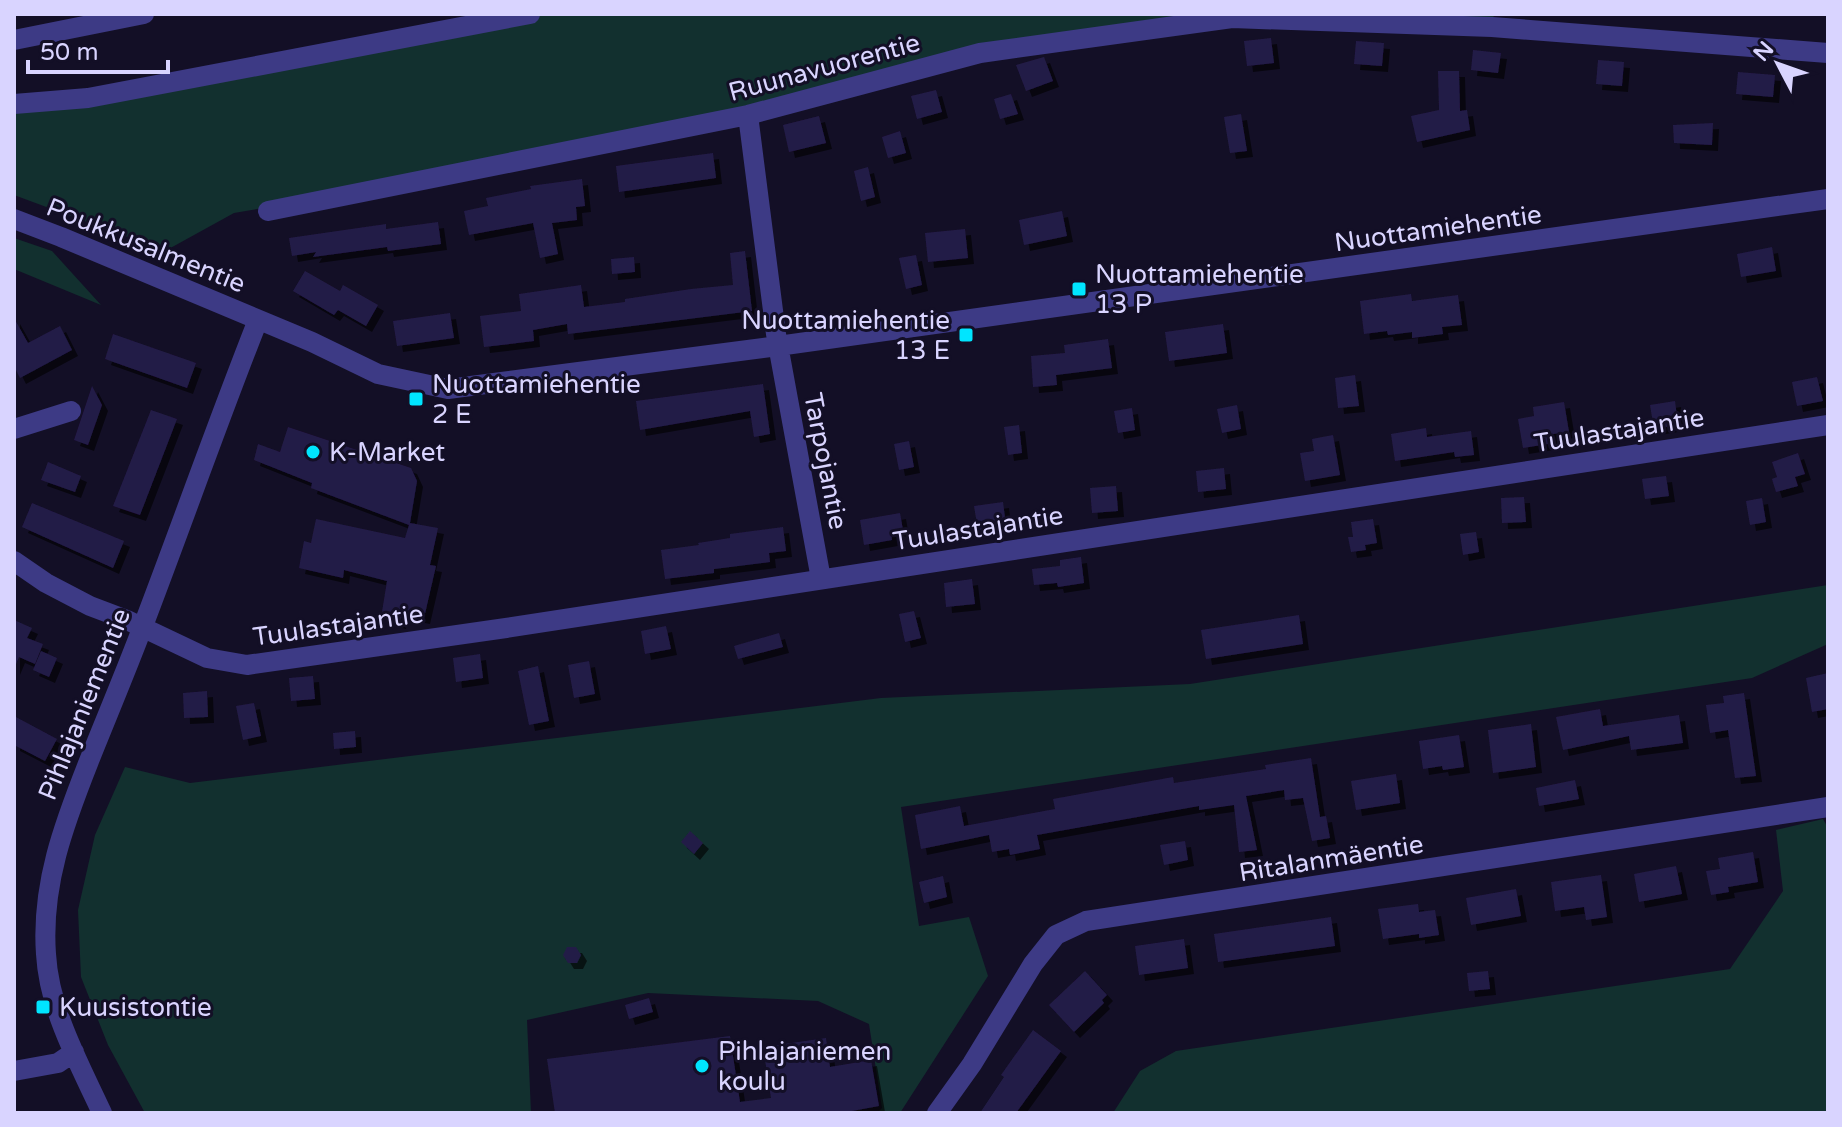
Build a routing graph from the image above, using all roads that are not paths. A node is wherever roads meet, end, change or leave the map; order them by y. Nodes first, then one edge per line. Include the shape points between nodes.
1 (144, 14) edge
2 (530, 14) edge
3 (14, 40) edge
4 (1828, 53) edge
5 (14, 104) edge
6 (748, 115) junction
7 (1828, 199) edge
8 (268, 211) dead end
9 (14, 219) edge
10 (258, 320) junction
11 (778, 346) junction
12 (71, 411) dead end
13 (1828, 425) edge
14 (14, 429) edge
15 (14, 561) edge
16 (821, 579) junction
17 (143, 627) junction
18 (1828, 807) edge
19 (74, 1052) junction
20 (14, 1071) edge
21 (102, 1113) edge
22 (937, 1113) edge

1 - 3 street
2 - 5 street via 88,98
4 - 6 street, Ruunavuorentie via 1492,27 1232,18 980,53
6 - 8 street, Ruunavuorentie
6 - 11 street, Tarpojantie
7 - 11 street, Nuottamiehentie
9 - 10 street, Poukkusalmentie
10 - 11 street, Nuottamiehentie via 378,374 448,389
10 - 17 street, Pihlajaniementie
11 - 16 street, Tarpojantie
12 - 14 street
13 - 16 street, Tuulastajantie
15 - 17 street via 90,606
16 - 17 street, Tuulastajantie via 247,665 207,658
17 - 19 street, Pihlajaniementie via 63,826 48,889 47,967
18 - 22 street, Ritalanmäentie via 1086,921 1056,935 1033,964
19 - 20 street via 58,1063
19 - 21 street, Pihlajaniementie

